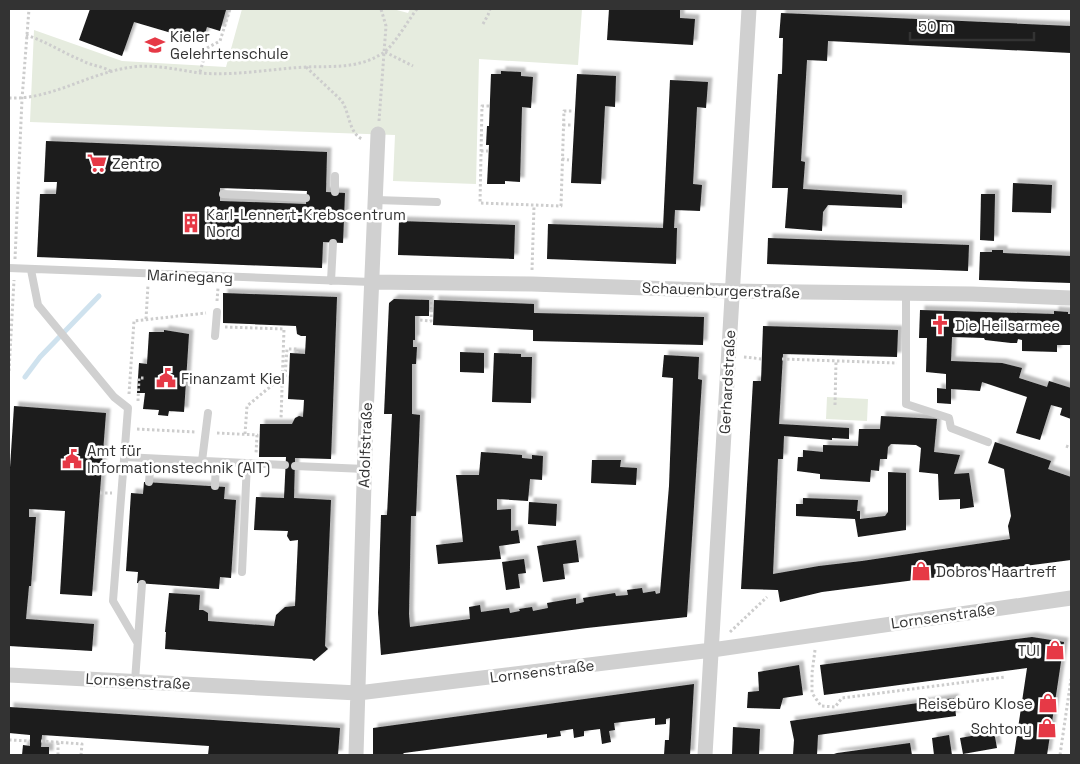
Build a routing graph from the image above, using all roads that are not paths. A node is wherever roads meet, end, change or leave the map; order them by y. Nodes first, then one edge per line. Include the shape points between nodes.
1 (749, 9) edge
2 (378, 138) road end
3 (335, 176) dead end
4 (334, 192) dead end
5 (224, 194) dead end
6 (306, 198) dead end
7 (376, 200) junction
8 (437, 202) dead end
9 (333, 242) dead end
10 (12, 269) edge
11 (31, 270) junction
12 (331, 281) junction
13 (371, 282) junction
14 (731, 292) junction
15 (906, 294) junction
16 (1071, 298) edge
17 (217, 312) road end
18 (215, 336) dead end
19 (208, 413) dead end
20 (988, 442) dead end
21 (124, 457) junction
22 (151, 459) junction
23 (202, 461) junction
24 (216, 462) junction
25 (252, 464) junction
26 (285, 465) dead end
27 (295, 466) dead end
28 (364, 469) junction
29 (149, 482) dead end
30 (215, 486) dead end
31 (242, 572) dead end
32 (142, 584) dead end
33 (1071, 598) edge
34 (137, 642) junction
35 (712, 650) junction
36 (9, 674) edge
37 (135, 681) junction
38 (358, 694) junction
39 (356, 755) edge
40 (706, 755) edge

1 - 14 street, Gerhardstraße
2 - 7 street, Adolfstraße
3 - 4 lane
5 - 6 lane
7 - 8 lane
7 - 13 street, Adolfstraße
9 - 12 lane
10 - 11 lane, Marinegang
11 - 12 lane, Marinegang
11 - 21 lane via 38,306 114,397 128,408
12 - 13 lane, Marinegang
13 - 14 street, Schauenburgerstraße
13 - 28 street, Adolfstraße
14 - 15 street, Schauenburgerstraße
14 - 35 street, Gerhardstraße
15 - 16 street, Schauenburgerstraße
15 - 20 lane via 906,404 949,418 951,428
17 - 18 lane
19 - 23 lane
21 - 22 lane
21 - 34 lane via 113,601
22 - 23 lane
22 - 29 lane
23 - 24 lane
24 - 25 lane
24 - 30 lane
25 - 26 lane
25 - 31 lane
27 - 28 lane
28 - 38 street, Adolfstraße
32 - 34 lane
33 - 35 street, Lornsenstraße
34 - 37 lane
35 - 38 street, Lornsenstraße
35 - 40 street, Gerhardstraße
36 - 37 street, Lornsenstraße
37 - 38 street, Lornsenstraße
38 - 39 street, Adolfstraße

